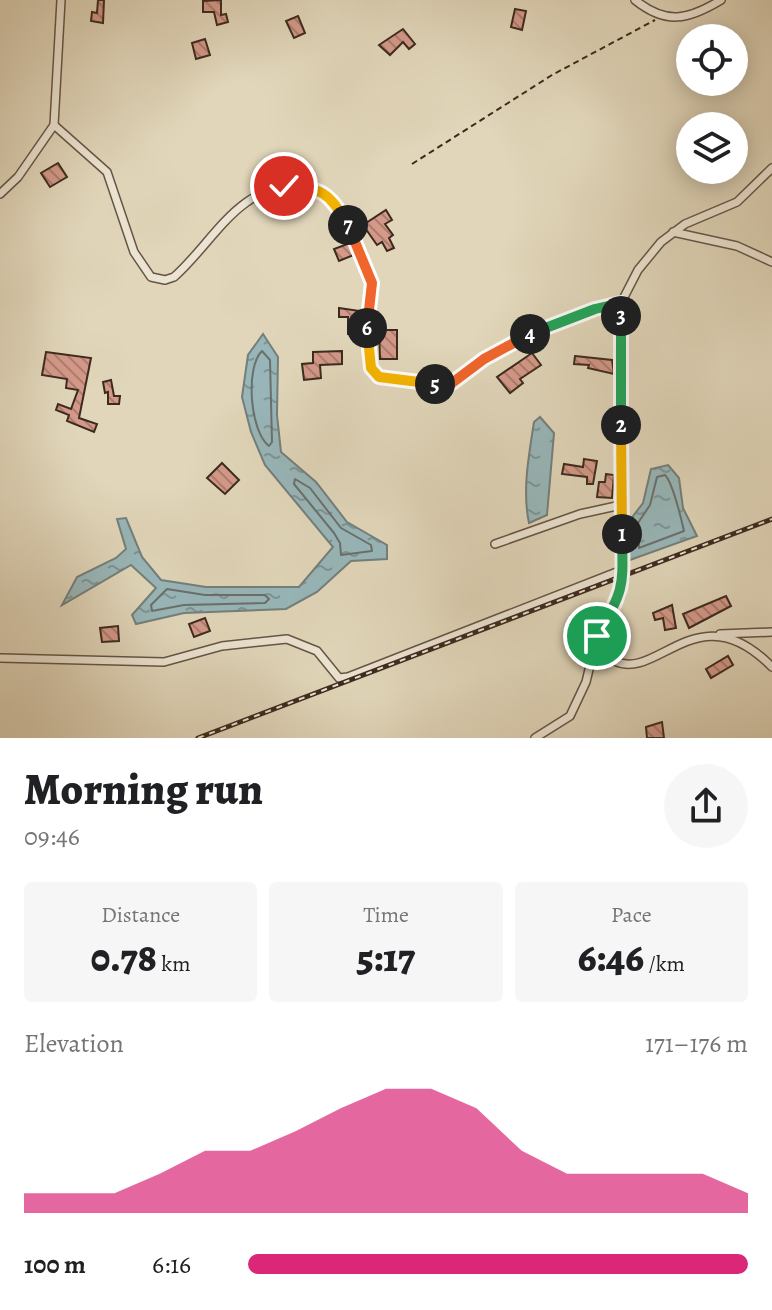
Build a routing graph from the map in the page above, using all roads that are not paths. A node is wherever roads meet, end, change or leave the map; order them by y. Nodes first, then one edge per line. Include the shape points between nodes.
1 (61, 0) edge
2 (635, 0) edge
3 (721, 0) edge
4 (54, 125) junction
5 (772, 168) edge
6 (0, 194) edge
7 (673, 232) junction
8 (772, 262) edge
9 (621, 303) junction
10 (621, 505) junction
11 (495, 544) dead end
12 (622, 570) junction
13 (772, 632) edge
14 (710, 634) junction
15 (597, 636) junction
16 (0, 658) edge
17 (772, 667) edge
18 (535, 738) edge

1 - 4 street
2 - 3 street via 660,17 681,17
4 - 6 street
4 - 9 street via 107,172 134,252 157,279 174,277 257,193 284,186 328,194 352,231 372,283 367,327 371,368 379,377 452,383 529,335
5 - 7 street via 737,202
7 - 8 street via 737,246
7 - 9 street via 638,270
9 - 10 street
10 - 11 street
10 - 12 street
12 - 15 street via 621,596
12 - 16 street via 348,677 339,678 317,651 287,639 222,646 164,662
13 - 14 street
14 - 15 street via 636,662 619,663
14 - 17 street via 729,638
15 - 18 street via 586,682 570,716

